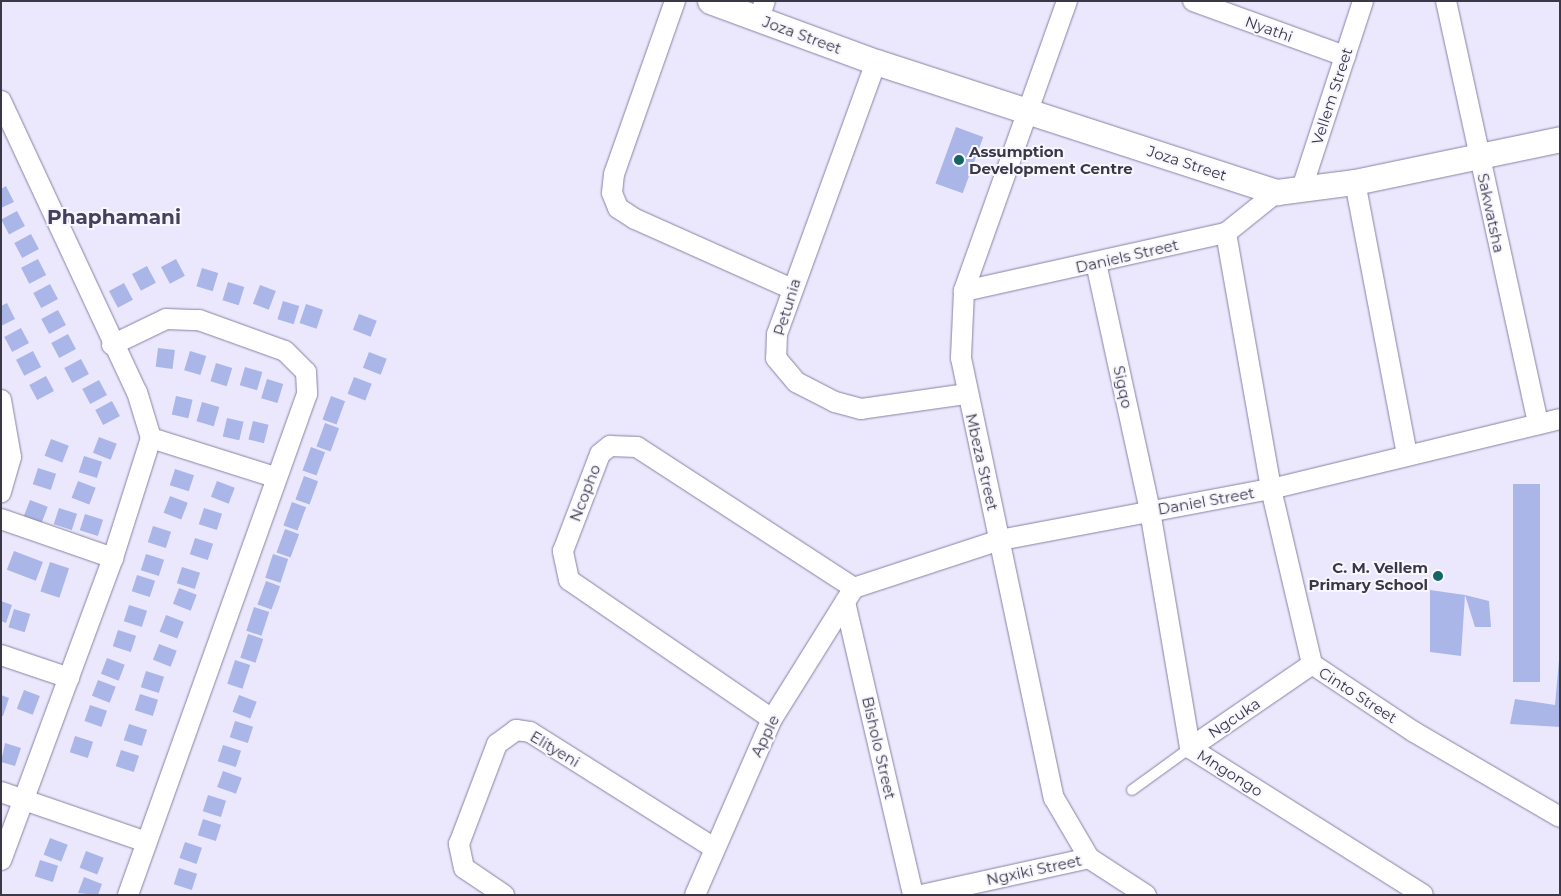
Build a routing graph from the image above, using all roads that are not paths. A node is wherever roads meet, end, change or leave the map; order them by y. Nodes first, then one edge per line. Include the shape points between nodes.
1 (675, 1) edge
2 (710, 1) edge
3 (1067, 1) edge
4 (1193, 1) edge
5 (1363, 1) edge
6 (1446, 1) edge
7 (762, 10) edge
8 (1345, 56) junction
9 (876, 62) junction
10 (1, 102) edge
11 (1027, 112) junction
12 (1560, 138) edge
13 (1479, 156) junction
14 (1355, 182) junction
15 (1301, 191) junction
16 (1277, 192) junction
17 (1226, 233) junction
18 (1096, 263) junction
19 (792, 289) junction
20 (964, 291) junction
21 (112, 345) junction
22 (966, 394) junction
23 (1, 400) edge
24 (1560, 419) edge
25 (1538, 424) junction
26 (151, 438) junction
27 (1407, 456) junction
28 (275, 477) junction
29 (1271, 489) junction
30 (1, 492) edge
31 (1150, 511) junction
32 (1, 519) edge
33 (1000, 540) junction
34 (113, 558) junction
35 (850, 595) junction
36 (1, 655) edge
37 (1312, 664) junction
38 (69, 678) junction
39 (772, 719) junction
40 (1190, 748) junction
41 (1132, 790) dead end
42 (1, 792) edge
43 (23, 799) junction
44 (1560, 817) edge
45 (146, 842) junction
46 (714, 848) junction
47 (1089, 858) junction
48 (1, 860) edge
49 (128, 895) edge
50 (504, 895) edge
51 (695, 895) edge
52 (913, 895) edge
53 (921, 895) edge
54 (1146, 895) edge
55 (1423, 895) edge

1 - 19 street via 614,174 615,201 618,208 673,239
2 - 7 street, Joza Street
3 - 11 street, Mbeza Street
4 - 8 street, Nyathi
5 - 8 street, Vellem Street
6 - 13 street, Sakwatsha
7 - 9 street, Joza Street
8 - 15 street, Vellem Street
9 - 11 street, Joza Street
9 - 19 street, Petunia
10 - 21 street
11 - 16 street, Joza Street
11 - 20 street, Mbeza Street
12 - 13 street, Joza Street
13 - 14 street, Joza Street
13 - 25 street, Sakwatsha
14 - 15 street, Joza Street
14 - 27 street
15 - 16 street, Joza Street
16 - 17 street, Daniels Street
17 - 18 street, Daniels Street
17 - 29 street, Cinto Street
18 - 20 street, Daniels Street
18 - 31 street, Sigqo
19 - 22 street, Petunia via 777,334 776,358 796,382 835,402 861,409
20 - 22 street, Mbeza Street via 959,326
21 - 26 street via 147,415
21 - 28 street via 178,316 285,351 300,362 307,394
22 - 33 street, Mbeza Street
23 - 30 street via 11,457
24 - 25 street, Daniel Street
25 - 27 street, Daniel Street
26 - 28 street
26 - 34 street
27 - 29 street, Daniel Street
28 - 45 street
29 - 31 street, Daniel Street
29 - 37 street, Cinto Street
31 - 33 street, Daniel Street
31 - 40 street, Mngongo
32 - 34 street
33 - 35 street, Daniel Street
33 - 47 street, Mbeza Street via 1054,798
34 - 38 street
35 - 39 street, Apple
35 - 39 street, Ncopho via 637,447 610,446 600,454 563,551 568,580
35 - 52 street, Bisholo Street
36 - 38 street
37 - 40 street, Ngcuka
37 - 44 street, Cinto Street via 1414,732
38 - 43 street
39 - 46 street, Apple
40 - 41 lane, Ngcuka
40 - 55 street, Mngongo
42 - 43 street
43 - 45 street
43 - 48 street
45 - 49 street
46 - 50 street, Elityeni via 530,732 516,730 497,744 459,844 464,868
46 - 51 street, Apple
47 - 53 street, Ngxiki Street
47 - 54 street, Mbeza Street

